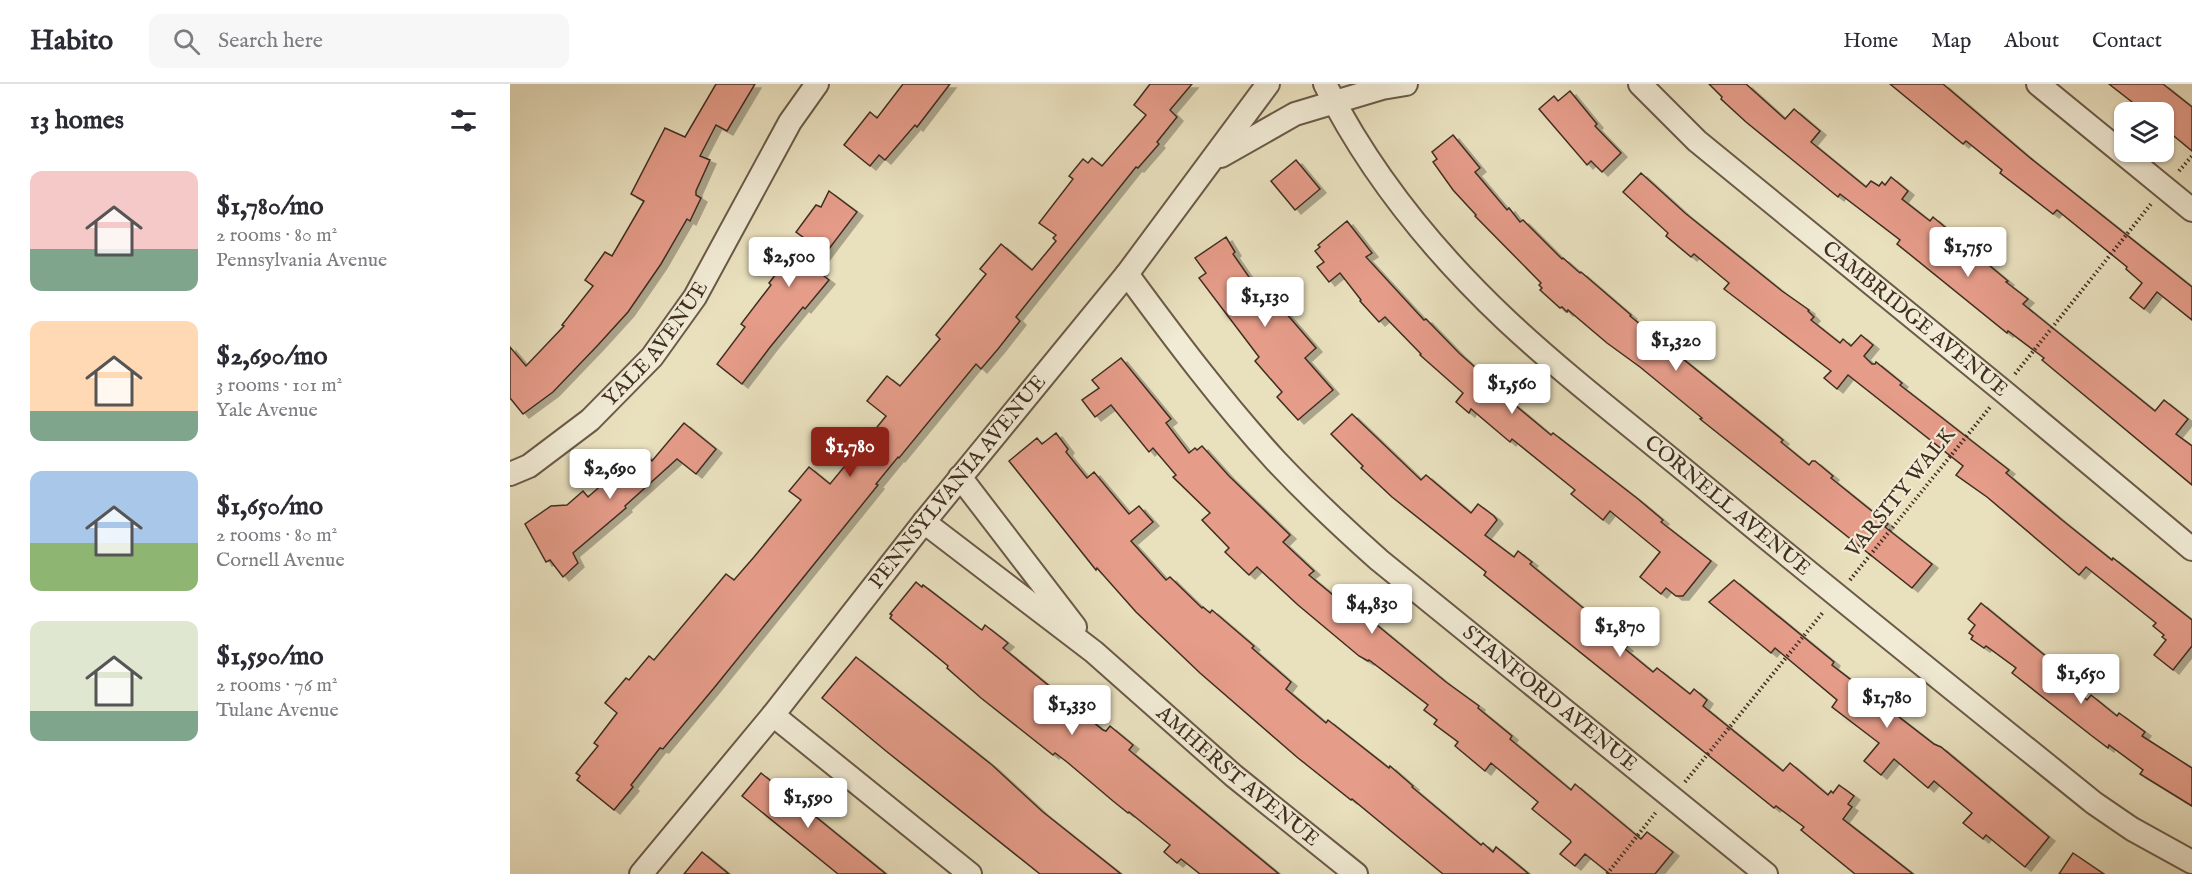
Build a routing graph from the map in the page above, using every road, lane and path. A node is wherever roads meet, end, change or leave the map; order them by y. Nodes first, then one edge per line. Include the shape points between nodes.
1 (817, 84) edge
2 (1268, 84) edge
3 (1406, 84) edge
4 (1640, 84) edge
5 (2038, 84) edge
6 (1330, 93) edge
7 (2192, 156) edge
8 (1212, 160) junction
9 (2166, 188) junction
10 (2192, 210) edge
11 (1127, 274) junction
12 (2003, 391) junction
13 (510, 474) edge
14 (960, 477) junction
15 (924, 522) junction
16 (2192, 549) edge
17 (1836, 596) junction
18 (1094, 652) junction
19 (773, 715) junction
20 (1669, 796) junction
21 (2192, 862) edge
22 (641, 874) edge
23 (970, 874) edge
24 (1356, 874) edge
25 (1607, 874) edge
26 (1766, 874) edge

1 - 13 street, YALE AVENUE via 790,122 695,297 652,357 590,420 529,466
2 - 8 street, PENNSYLVANIA AVENUE
3 - 6 street
4 - 12 street, CAMBRIDGE AVENUE via 1697,141
5 - 9 street
6 - 8 street
6 - 17 street, CORNELL AVENUE via 1411,216 1505,319
7 - 9 path, VARSITY WALK
8 - 11 street, PENNSYLVANIA AVENUE
9 - 10 street
9 - 12 path, VARSITY WALK
11 - 14 street, PENNSYLVANIA AVENUE
11 - 20 street, STANFORD AVENUE via 1228,405 1327,513 1379,560
12 - 16 street, CAMBRIDGE AVENUE
12 - 17 path, VARSITY WALK
14 - 15 street, PENNSYLVANIA AVENUE
14 - 18 street, AMHERST AVENUE
15 - 18 street, AMHERST AVENUE
15 - 19 street, PENNSYLVANIA AVENUE
17 - 20 path, VARSITY WALK via 1688,780
17 - 21 street, CORNELL AVENUE via 2094,803
18 - 24 street, AMHERST AVENUE via 1234,776
19 - 22 street, PENNSYLVANIA AVENUE
19 - 23 street
20 - 25 path, VARSITY WALK
20 - 26 street, STANFORD AVENUE

